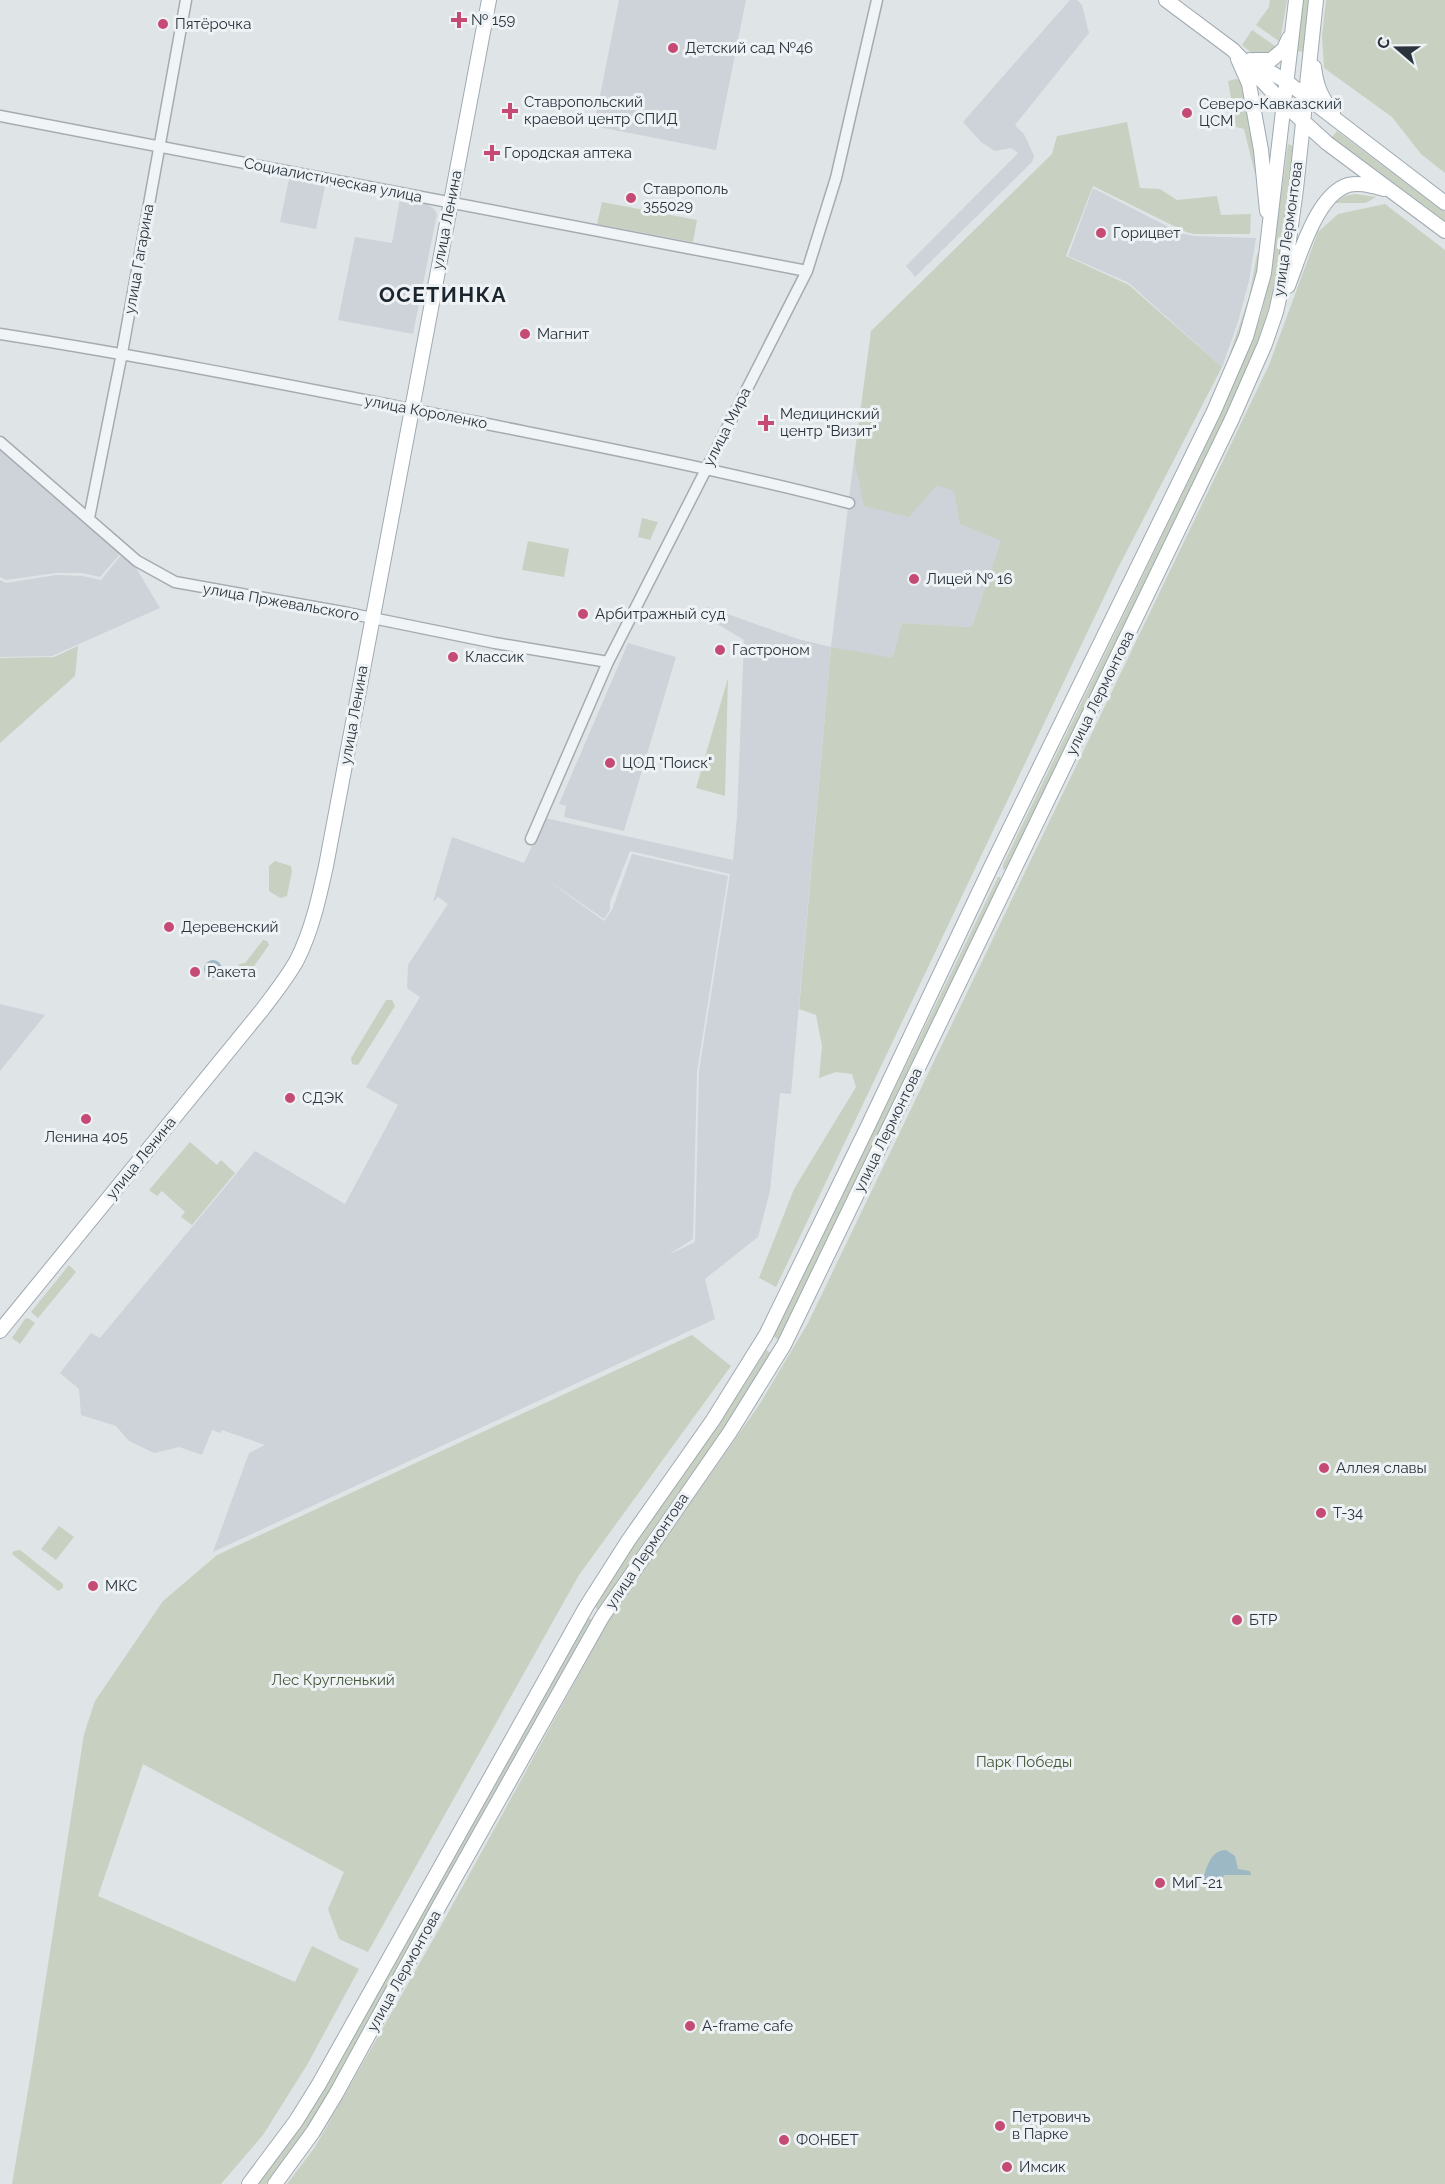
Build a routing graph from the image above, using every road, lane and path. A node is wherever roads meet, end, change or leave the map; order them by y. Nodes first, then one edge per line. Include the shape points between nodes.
1 (186, 0) edge
2 (489, 0) edge
3 (877, 0) edge
4 (1166, 0) edge
5 (1296, 0) edge
6 (1316, 0) edge
7 (1293, 27) junction
8 (1312, 36) junction
9 (1233, 50) junction
10 (1250, 59) junction
11 (1287, 82) junction
12 (1305, 96) junction
13 (1284, 104) junction
14 (0, 116) edge
15 (1303, 122) junction
16 (1347, 130) junction
17 (160, 146) junction
18 (1280, 150) junction
19 (1399, 197) junction
20 (450, 203) junction
21 (1445, 203) edge
22 (1270, 231) junction
23 (1445, 231) edge
24 (807, 271) junction
25 (0, 334) edge
26 (1265, 344) junction
27 (122, 353) junction
28 (412, 409) junction
29 (0, 442) edge
30 (705, 470) junction
31 (849, 503) dead end
32 (90, 518) junction
33 (372, 618) junction
34 (608, 662) junction
35 (531, 839) dead end
36 (990, 869) junction
37 (1011, 876) junction
38 (0, 1331) edge
39 (586, 1607) junction
40 (602, 1617) junction
41 (249, 2184) edge
42 (275, 2184) edge

1 - 17 street, улица Гагарина
2 - 20 main road, улица Ленина
3 - 24 street, улица Мира via 836,178
4 - 9 main road
5 - 7 main road, улица Лермонтова
6 - 8 main road, улица Лермонтова
7 - 10 main road via 1279,55 1262,62
7 - 11 main road, улица Лермонтова
8 - 12 main road, улица Лермонтова
8 - 16 main road via 1317,85 1323,100
9 - 10 main road
9 - 13 main road
9 - 22 main road, улица Лермонтова via 1249,84
10 - 11 main road
11 - 12 main road
11 - 13 main road, улица Лермонтова
12 - 15 main road, улица Лермонтова
12 - 16 main road
13 - 15 main road
13 - 18 main road, улица Лермонтова
14 - 17 street, Социалистическая улица
15 - 16 main road via 1324,121
15 - 18 main road via 1291,128
15 - 19 main road
15 - 26 main road, улица Лермонтова via 1284,277
16 - 21 main road
17 - 20 street, Социалистическая улица
17 - 27 street, улица Гагарина
18 - 22 main road, улица Лермонтова
19 - 23 main road
19 - 26 main road via 1384,189 1358,184 1336,191 1323,204
20 - 24 street, Социалистическая улица
20 - 28 main road, улица Ленина
22 - 36 main road, улица Лермонтова via 1256,306 1232,372
24 - 30 street, улица Мира
25 - 27 street, улица Короленко
26 - 37 main road, улица Лермонтова
27 - 28 street, улица Короленко
27 - 32 street, улица Гагарина
28 - 30 street, улица Короленко
28 - 33 main road, улица Ленина
29 - 32 street, улица Пржевальского
30 - 31 street, улица Короленко
30 - 34 street, улица Мира
32 - 33 street, улица Пржевальского via 137,561 175,582
33 - 34 street, улица Пржевальского
33 - 38 main road, улица Ленина via 320,894 314,920 296,961 262,1010
34 - 35 street, улица Мира
36 - 37 main road
36 - 39 main road, улица Лермонтова via 766,1335
37 - 40 main road, улица Лермонтова via 784,1345 730,1432
39 - 40 main road
39 - 41 main road, улица Лермонтова via 319,2084
40 - 42 main road, улица Лермонтова via 336,2094

